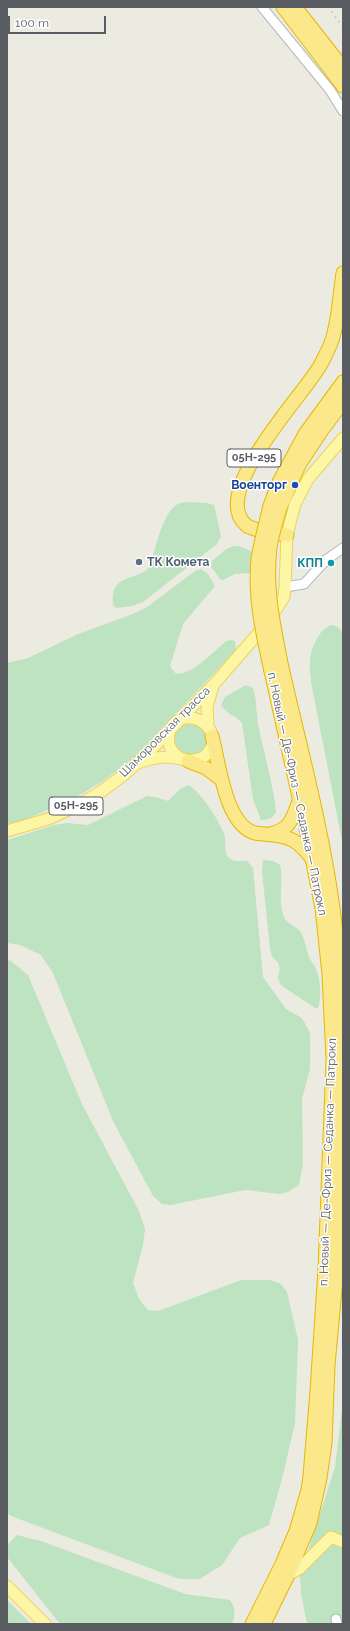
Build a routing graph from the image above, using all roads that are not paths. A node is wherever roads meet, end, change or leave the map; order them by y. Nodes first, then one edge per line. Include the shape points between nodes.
1 (262, 7) edge
2 (283, 7) edge
3 (295, 7) edge
4 (343, 68) edge
5 (343, 86) edge
6 (343, 111) edge
7 (343, 273) edge
8 (343, 382) edge
9 (343, 402) edge
10 (343, 438) edge
11 (275, 507) junction
12 (287, 535) junction
13 (343, 548) edge
14 (285, 587) junction
15 (277, 669) junction
16 (216, 682) junction
17 (174, 724) junction
18 (210, 731) junction
19 (184, 760) junction
20 (136, 763) junction
21 (222, 780) junction
22 (299, 801) junction
23 (7, 831) edge
24 (268, 834) junction
25 (312, 859) junction
26 (343, 1059) edge
27 (343, 1062) edge
28 (341, 1270) edge
29 (343, 1542) edge
30 (296, 1573) junction
31 (7, 1586) edge
32 (44, 1624) edge
33 (252, 1624) edge
34 (264, 1624) edge

1 - 6 street via 330,90
2 - 5 highway
3 - 4 highway
7 - 12 highway, 05Н-295 via 334,335 330,346 309,384 263,442 241,485 238,506 242,521 251,528
8 - 11 highway, п. Новый — Де-Фриз — Седанка — Патрокл via 305,434 279,482
9 - 11 highway, п. Новый — Де-Фриз — Седанка — Патрокл via 299,465
10 - 12 main road, 05Н-295 via 308,479 295,504
11 - 15 highway, п. Новый — Де-Фриз — Седанка — Патрокл, bridge via 268,581
12 - 14 main road, 05Н-295
13 - 14 street via 326,560 304,584
14 - 16 main road, Шаморовская трасса / 05Н-295 via 284,597 268,622
15 - 22 highway, п. Новый — Де-Фриз — Седанка — Патрокл
15 - 26 highway, п. Новый — Де-Фриз — Седанка — Патрокл via 306,769 333,906 339,956
16 - 17 main road, Шаморовская трасса / 05Н-295
16 - 18 main road, 05Н-295 via 208,702
17 - 18 main road, 05Н-295 via 182,718 192,717 201,720
17 - 19 main road, 05Н-295 via 168,739 174,753
17 - 20 main road, Шаморовская трасса / 05Н-295
18 - 19 main road, 05Н-295 via 210,748 206,754 201,758
18 - 21 highway
19 - 20 main road, 05Н-295 via 160,758
19 - 21 highway, 05Н-295 via 206,768
20 - 23 main road, Шаморовская трасса / 05Н-295 via 102,792 77,806 48,819
21 - 24 highway via 234,815 240,824 250,831
22 - 24 highway via 289,824 278,832
22 - 25 highway, п. Новый — Де-Фриз — Седанка — Патрокл
24 - 25 highway via 292,839 302,846
25 - 33 highway, п. Новый — Де-Фриз — Седанка — Патрокл via 326,943 333,1060 328,1217 318,1391 310,1476 300,1520 282,1564
27 - 28 highway, п. Новый — Де-Фриз — Седанка — Патрокл
28 - 30 highway, п. Новый — Де-Фриз — Седанка — Патрокл via 328,1365 325,1443 320,1478
29 - 30 main road via 331,1537
30 - 34 highway, п. Новый — Де-Фриз — Седанка — Патрокл
31 - 32 main road

